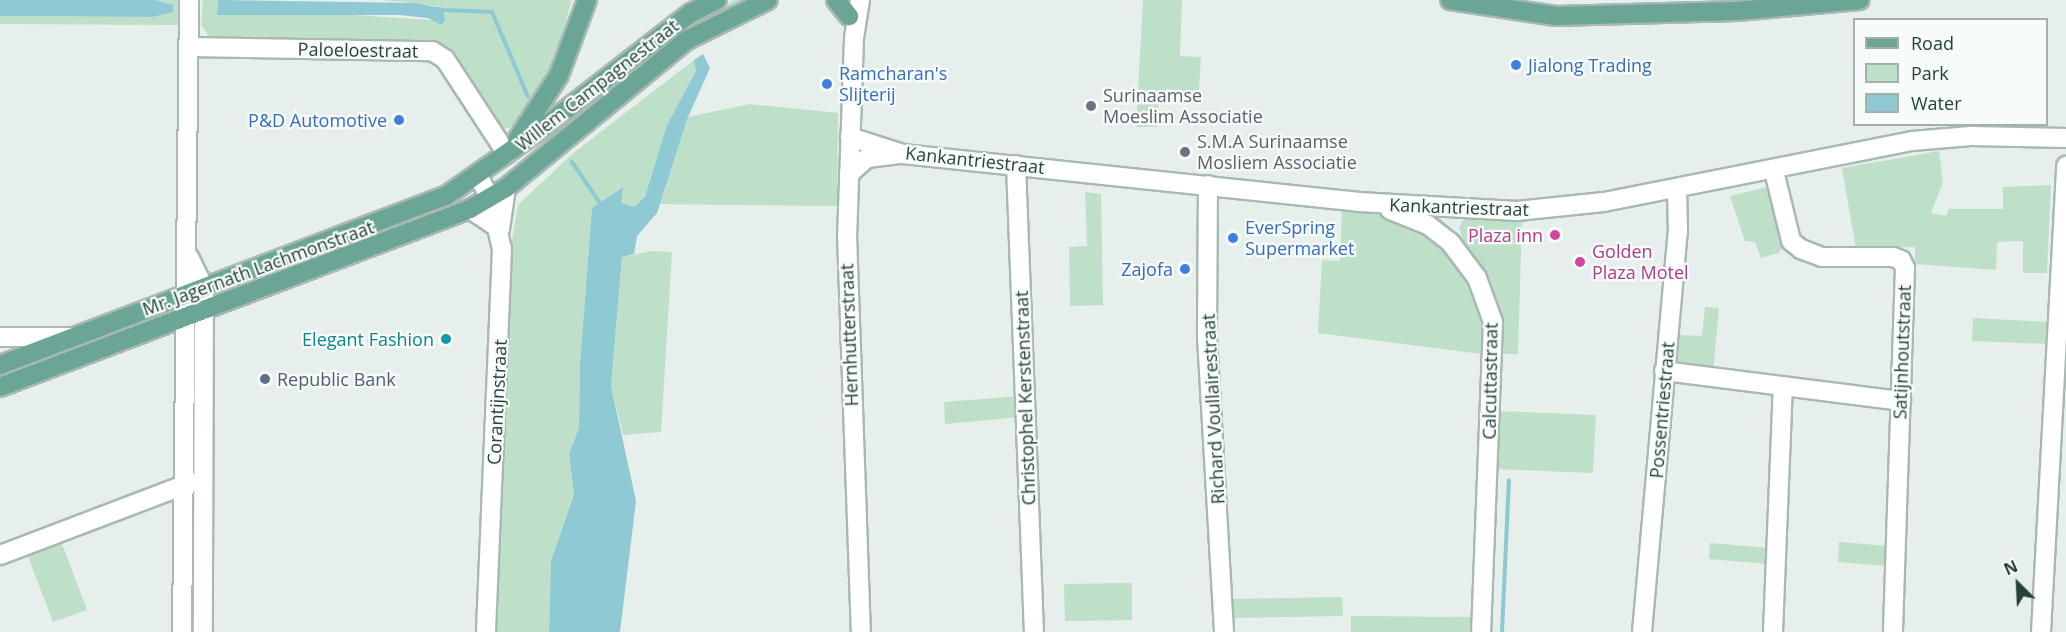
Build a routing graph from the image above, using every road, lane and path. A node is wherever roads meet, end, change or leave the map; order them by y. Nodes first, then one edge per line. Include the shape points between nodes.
1 (189, 0) edge
2 (587, 0) edge
3 (717, 0) edge
4 (768, 0) edge
5 (836, 0) edge
6 (860, 0) edge
7 (1450, 0) edge
8 (1860, 0) edge
9 (1737, 5) edge
10 (847, 8) edge
11 (854, 38) junction
12 (191, 47) junction
13 (850, 137) junction
14 (2066, 138) edge
15 (507, 154) junction
16 (903, 154) junction
17 (1016, 165) junction
18 (2066, 166) edge
19 (1774, 171) junction
20 (849, 174) junction
21 (478, 176) junction
22 (1208, 185) junction
23 (506, 188) junction
24 (1677, 188) junction
25 (490, 198) junction
26 (1359, 202) junction
27 (470, 209) junction
28 (1468, 210) junction
29 (500, 229) junction
30 (1460, 253) junction
31 (189, 257) junction
32 (204, 288) junction
33 (185, 295) junction
34 (204, 311) junction
35 (183, 318) junction
36 (0, 337) edge
37 (75, 337) junction
38 (0, 365) edge
39 (1664, 371) junction
40 (1783, 386) junction
41 (0, 387) edge
42 (1900, 401) junction
43 (203, 481) junction
44 (181, 483) junction
45 (0, 555) edge
46 (182, 632) edge
47 (203, 632) edge
48 (486, 632) edge
49 (861, 632) edge
50 (1034, 632) edge
51 (1224, 632) edge
52 (1481, 632) edge
53 (1642, 632) edge
54 (1773, 632) edge
55 (1893, 632) edge
56 (2041, 632) edge

1 - 12 street
2 - 15 main road via 559,75
3 - 15 main road, Willem Campagnestraat via 691,13
4 - 23 main road, Willem Campagnestraat via 687,40
5 - 10 main road
6 - 11 street, Hernhutterstraat
7 - 9 main road via 1556,16
8 - 9 main road
10 - 11 street, Hernhutterstraat
11 - 13 street, Hernhutterstraat
12 - 15 street, Paloeloestraat via 432,51 445,58
12 - 31 street
13 - 16 street, Kankantriestraat
13 - 20 street, Hernhutterstraat
14 - 19 street, Kankantriestraat via 1971,136 1912,141
15 - 21 main road, Mr. Jagernath Lachmonstraat
16 - 17 street, Kankantriestraat
16 - 20 street via 867,158
17 - 22 street, Kankantriestraat
17 - 50 street, Christophel Kerstenstraat
18 - 56 street
19 - 24 street, Kankantriestraat
19 - 42 street, Satijnhoutstraat via 1791,241 1801,249 1822,257 1901,260 1905,268
20 - 49 street, Hernhutterstraat via 848,331
21 - 25 street, Corantijnstraat
21 - 32 main road, Mr. Jagernath Lachmonstraat via 415,210
22 - 26 street, Kankantriestraat
22 - 51 street, Richard Voullairestraat via 1207,337
23 - 25 main road, Mr. Jagernath Lachmonstraat
23 - 29 street
24 - 28 street, Kankantriestraat via 1566,208
24 - 39 street, Possentriestraat via 1678,232
25 - 27 main road, Mr. Jagernath Lachmonstraat
25 - 29 street, Corantijnstraat
26 - 28 street, Kankantriestraat
26 - 30 street, Calcuttastraat via 1399,212 1428,225
27 - 29 street
27 - 34 main road, Mr. Jagernath Lachmonstraat
28 - 30 street via 1455,219 1452,229
29 - 48 street, Corantijnstraat via 502,288
30 - 52 street, Calcuttastraat via 1486,298 1493,321
31 - 32 street
31 - 33 street
32 - 33 main road, Mr. Jagernath Lachmonstraat
32 - 34 street
33 - 35 street
33 - 37 main road, Mr. Jagernath Lachmonstraat
34 - 35 main road, Mr. Jagernath Lachmonstraat
34 - 43 street
35 - 41 main road, Mr. Jagernath Lachmonstraat
35 - 44 street
36 - 37 street
37 - 38 main road, Mr. Jagernath Lachmonstraat
39 - 40 street
39 - 53 street, Possentriestraat
40 - 42 street
40 - 54 street
42 - 55 street, Satijnhoutstraat
43 - 44 street
43 - 47 street
44 - 45 street
44 - 46 street

